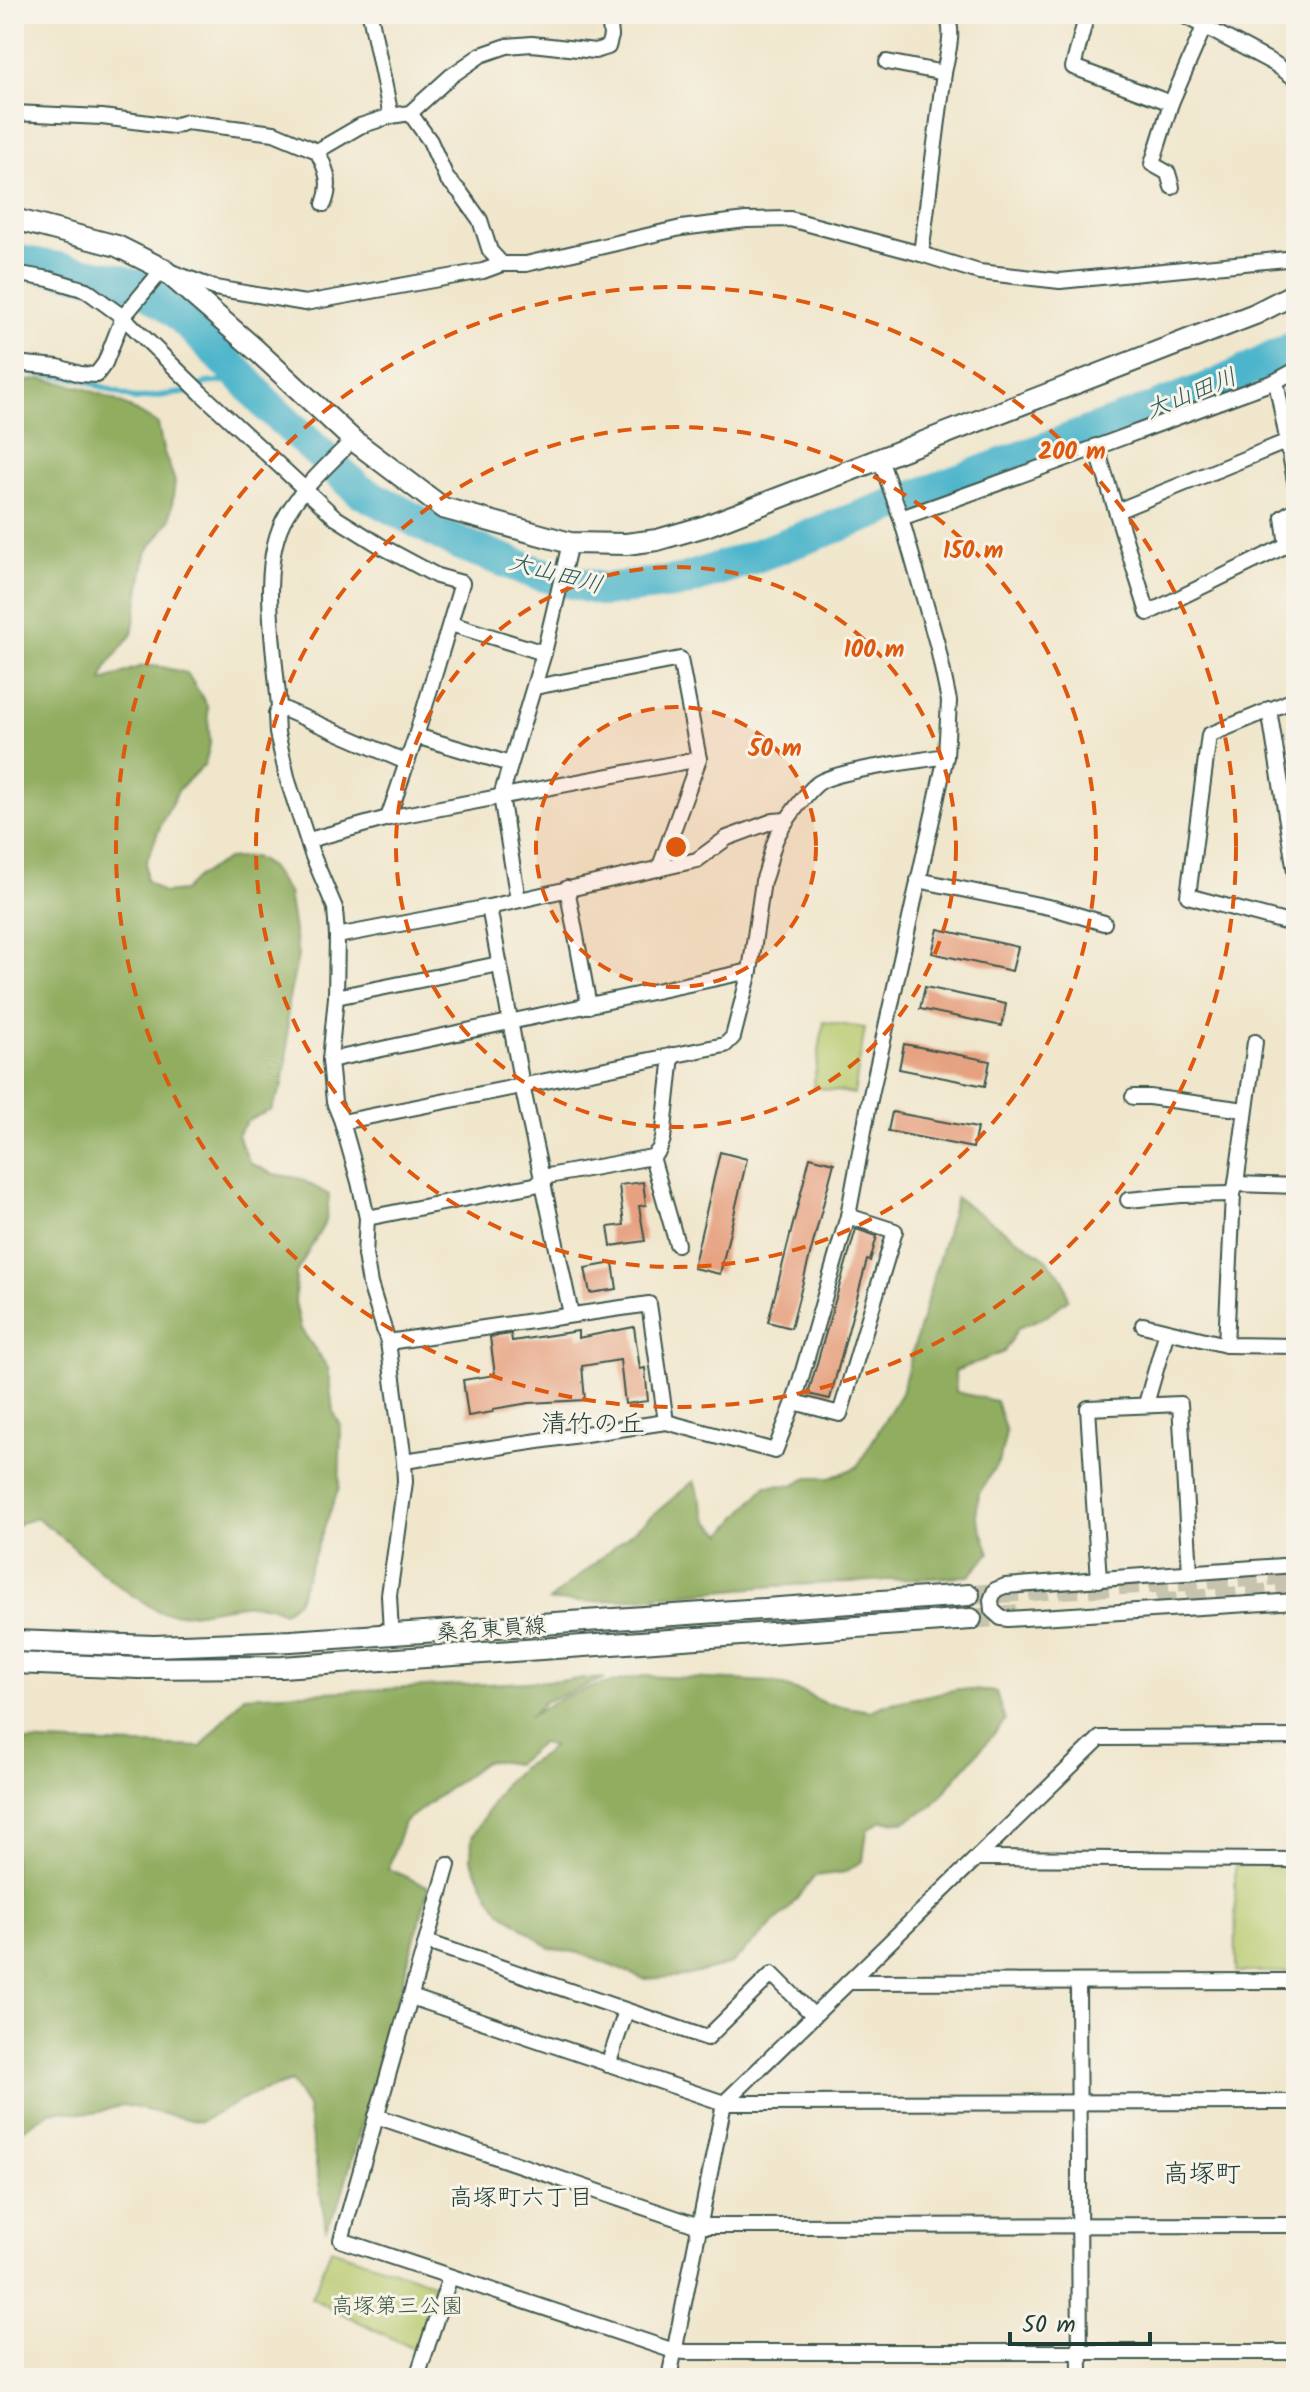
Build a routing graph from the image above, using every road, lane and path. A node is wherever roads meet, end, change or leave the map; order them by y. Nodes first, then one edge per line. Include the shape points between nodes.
1 (370, 14) edge
2 (609, 14) edge
3 (945, 14) edge
4 (1087, 14) edge
5 (1181, 14) edge
6 (1204, 27) junction
7 (887, 62) dead end
8 (944, 73) junction
9 (1296, 79) edge
10 (1171, 103) junction
11 (14, 113) edge
12 (410, 113) junction
13 (391, 116) junction
14 (317, 151) junction
15 (1172, 187) dead end
16 (324, 204) dead end
17 (14, 219) edge
18 (921, 254) junction
19 (1296, 258) edge
20 (502, 264) junction
21 (163, 269) junction
22 (14, 273) edge
23 (1296, 293) edge
24 (123, 317) junction
25 (14, 363) edge
26 (1296, 370) edge
27 (1276, 381) junction
28 (353, 440) junction
29 (1288, 441) junction
30 (1096, 446) junction
31 (881, 464) junction
32 (1296, 486) edge
33 (306, 489) junction
34 (1296, 509) edge
35 (1117, 511) junction
36 (900, 514) junction
37 (568, 552) junction
38 (451, 624) junction
39 (544, 653) junction
40 (535, 687) junction
41 (1296, 699) edge
42 (279, 707) junction
43 (1269, 709) junction
44 (416, 736) junction
45 (946, 756) junction
46 (699, 759) junction
47 (406, 762) junction
48 (510, 764) junction
49 (501, 796) junction
50 (388, 818) junction
51 (787, 820) junction
52 (309, 840) junction
53 (659, 869) junction
54 (1296, 878) edge
55 (918, 880) junction
56 (567, 888) junction
57 (518, 900) junction
58 (489, 907) junction
59 (1104, 923) dead end
60 (1296, 925) edge
61 (337, 936) junction
62 (499, 964) junction
63 (750, 971) junction
64 (336, 997) junction
65 (589, 1006) junction
66 (512, 1022) junction
67 (1255, 1042) dead end
68 (672, 1055) junction
69 (330, 1060) junction
70 (522, 1085) junction
71 (1133, 1097) dead end
72 (1245, 1110) junction
73 (342, 1122) junction
74 (652, 1157) junction
75 (544, 1180) junction
76 (1296, 1186) edge
77 (1235, 1189) junction
78 (1128, 1200) dead end
79 (848, 1216) junction
80 (367, 1218) junction
81 (677, 1244) dead end
82 (571, 1314) junction
83 (1143, 1325) dead end
84 (1167, 1331) junction
85 (388, 1342) junction
86 (1226, 1345) junction
87 (1296, 1346) edge
88 (794, 1402) junction
89 (1146, 1404) junction
90 (666, 1422) junction
91 (404, 1461) junction
92 (1296, 1565) edge
93 (1190, 1573) junction
94 (1099, 1580) junction
95 (969, 1595) tunnel mouth
96 (1296, 1601) edge
97 (971, 1619) tunnel mouth
98 (391, 1634) junction
99 (14, 1641) edge
100 (14, 1663) edge
101 (1296, 1737) edge
102 (977, 1858) junction
103 (1296, 1860) edge
104 (448, 1865) dead end
105 (427, 1942) junction
106 (1296, 1981) edge
107 (848, 1982) junction
108 (1078, 1982) junction
109 (411, 1997) junction
110 (626, 2011) junction
111 (814, 2016) junction
112 (608, 2065) junction
113 (1079, 2102) junction
114 (1296, 2102) edge
115 (724, 2103) junction
116 (376, 2116) junction
117 (1296, 2225) edge
118 (699, 2226) junction
119 (1079, 2226) junction
120 (450, 2277) junction
121 (674, 2351) junction
122 (1080, 2352) junction
123 (1296, 2352) edge
124 (420, 2368) dead end
125 (669, 2378) edge
126 (1080, 2378) edge

1 - 13 street
2 - 12 street via 608,47 595,51 507,46 481,55
3 - 8 street via 950,34
4 - 10 street via 1073,67
5 - 6 street
6 - 9 street
6 - 10 street
7 - 8 street
8 - 18 street
10 - 15 street via 1152,164 1168,173
11 - 14 street via 173,126 217,124 274,133
12 - 13 street
12 - 20 street via 447,179 480,220 490,251
13 - 14 street via 360,126
14 - 16 street via 329,191
17 - 21 main road via 117,246
18 - 19 street via 979,272 1060,281
18 - 20 street via 790,219 746,220 681,228 526,264
20 - 21 street via 305,303 215,288
21 - 24 street
21 - 28 main road
22 - 24 street via 86,290
23 - 31 main road
24 - 25 street via 96,375
24 - 33 street
26 - 27 street
27 - 29 street
27 - 30 street
28 - 33 street
28 - 37 main road via 443,508
29 - 32 street
29 - 35 street
30 - 35 street
30 - 36 street
31 - 36 street
31 - 37 main road via 657,540
33 - 38 street via 336,518 381,546 437,576 462,583
33 - 42 street via 275,538 270,571
34 - 35 street via 1283,517 1287,545 1148,613
36 - 45 street via 949,701
37 - 39 street
38 - 39 street
38 - 44 street
39 - 40 street
40 - 46 street via 680,659
40 - 48 street
41 - 43 street
42 - 47 street
42 - 52 street via 282,756
43 - 54 street
43 - 60 street via 1209,735 1188,896
44 - 47 street
44 - 48 street
45 - 51 street via 837,775 817,784
45 - 55 street
46 - 49 street
46 - 53 street
47 - 50 street
48 - 49 street
49 - 50 street
49 - 57 street
50 - 52 street
51 - 53 street via 727,838 697,860
51 - 63 street via 763,881
52 - 61 street via 335,908
53 - 56 street
55 - 59 street
55 - 79 street
56 - 57 street
56 - 65 street
57 - 58 street
58 - 61 street
58 - 62 street
61 - 64 street
62 - 64 street
62 - 66 street
63 - 65 street
63 - 68 street via 733,1037 725,1045
64 - 69 street
65 - 66 street
66 - 69 street
66 - 70 street
67 - 72 street
68 - 70 street
68 - 74 street via 663,1139
69 - 73 street via 334,1102
70 - 73 street
70 - 75 street
71 - 72 street
72 - 77 street
73 - 80 street
74 - 75 street
74 - 81 street
75 - 80 street
75 - 82 street
76 - 77 street
77 - 78 street
77 - 86 street
79 - 88 street
79 - 88 street via 895,1231 840,1414
80 - 85 street via 365,1255
82 - 85 street
82 - 90 street via 649,1304
83 - 84 street
84 - 86 street
84 - 89 street
85 - 91 street
86 - 87 street
88 - 90 street via 775,1451
89 - 93 street via 1180,1404
89 - 94 street via 1088,1408
90 - 91 street
91 - 98 street via 389,1595
92 - 93 street
93 - 94 street
94 - 96 street via 1005,1586 995,1590 992,1610 1008,1619
95 - 98 main road, 桑名東員線
97 - 100 main road, 桑名東員線 via 282,1667
98 - 99 main road, 桑名東員線 via 154,1646
101 - 102 street via 1100,1738
102 - 103 street
102 - 107 street
104 - 105 street
105 - 109 street
105 - 110 street
106 - 108 street
107 - 108 street
107 - 111 street
108 - 113 street
109 - 112 street
109 - 116 street
110 - 111 street via 707,2038 772,1974
110 - 112 street
111 - 115 street
112 - 115 street
113 - 114 street
113 - 115 street
113 - 119 street
115 - 118 street
116 - 118 street
116 - 120 street via 341,2240
117 - 119 street
118 - 119 street
118 - 121 street
119 - 122 street
120 - 121 street
120 - 124 street
121 - 122 street
121 - 125 street
122 - 123 street
122 - 126 street

